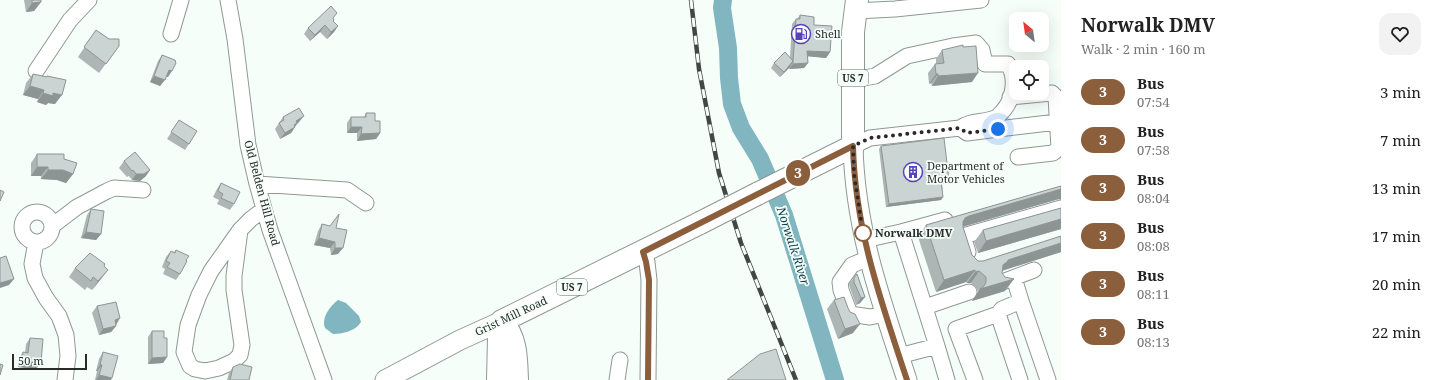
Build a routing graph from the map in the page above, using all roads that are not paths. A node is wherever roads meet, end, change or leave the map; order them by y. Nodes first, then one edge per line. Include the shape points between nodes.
1 (89, 0) edge
2 (181, 0) edge
3 (228, 0) edge
4 (981, 0) edge
5 (896, 5) edge
6 (856, 6) edge
7 (171, 34) dead end
8 (1009, 66) edge
9 (36, 71) dead end
10 (853, 80) junction
11 (1049, 93) edge
12 (1009, 100) edge
13 (1057, 122) junction
14 (997, 123) junction
15 (853, 146) junction
16 (1018, 157) dead end
17 (258, 184) junction
18 (143, 190) dead end
19 (366, 203) dead end
20 (264, 208) junction
21 (1061, 208) edge
22 (960, 215) edge
23 (52, 226) junction
24 (240, 230) junction
25 (901, 232) junction
26 (36, 242) junction
27 (866, 249) junction
28 (643, 252) junction
29 (979, 262) edge
30 (1034, 270) dead end
31 (969, 292) dead end
32 (1021, 301) junction
33 (925, 307) junction
34 (885, 314) junction
35 (998, 314) junction
36 (502, 321) junction
37 (937, 346) junction
38 (899, 356) junction
39 (620, 360) dead end
40 (66, 380) edge
41 (324, 380) edge
42 (385, 380) edge
43 (498, 380) edge
44 (517, 380) edge
45 (617, 380) edge
46 (648, 380) edge
47 (907, 380) edge
48 (947, 380) edge
49 (975, 380) edge
50 (1020, 380) edge
51 (1048, 380) edge

1 - 9 street via 70,20
2 - 7 street
3 - 17 street, Old Belden Hill Road via 248,145
4 - 5 street
5 - 6 street
6 - 10 highway, US 7
8 - 10 street via 985,64 982,50 976,43 907,56 875,76
10 - 15 highway, US 7
11 - 13 street via 1056,97
12 - 14 street
13 - 14 street
13 - 16 street via 1057,150 1053,153
14 - 15 street via 966,123 960,128 870,138
15 - 27 main road via 854,174
15 - 28 highway, Grist Mill Road / US 7, bridge
17 - 19 street via 347,190
17 - 20 street, Old Belden Hill Road
18 - 23 street via 114,188 77,207
20 - 24 street
20 - 41 street, Old Belden Hill Road
21 - 29 street via 963,236 972,264
22 - 25 street
23 - 26 street via 46,239
23 - 26 street via 48,216 43,213 32,212 24,218 21,229 23,234
24 - 24 street via 211,271 188,325 184,352 190,366 195,369 204,371 219,368 240,355 242,345 234,290
25 - 27 street
25 - 33 street
26 - 40 street via 32,264 35,278 59,316 66,335
27 - 34 main road
27 - 34 street via 840,282 841,290 850,314 870,317
28 - 36 highway, Grist Mill Road / US 7
28 - 46 street via 649,280
30 - 32 street via 1008,280
31 - 33 street
32 - 35 street via 1002,309
32 - 51 street
33 - 37 street
34 - 38 main road
35 - 49 street via 956,329
35 - 50 street
36 - 42 main road, Grist Mill Road
36 - 43 highway
36 - 44 highway via 512,337
37 - 38 street
37 - 48 street
38 - 47 main road
39 - 45 street

